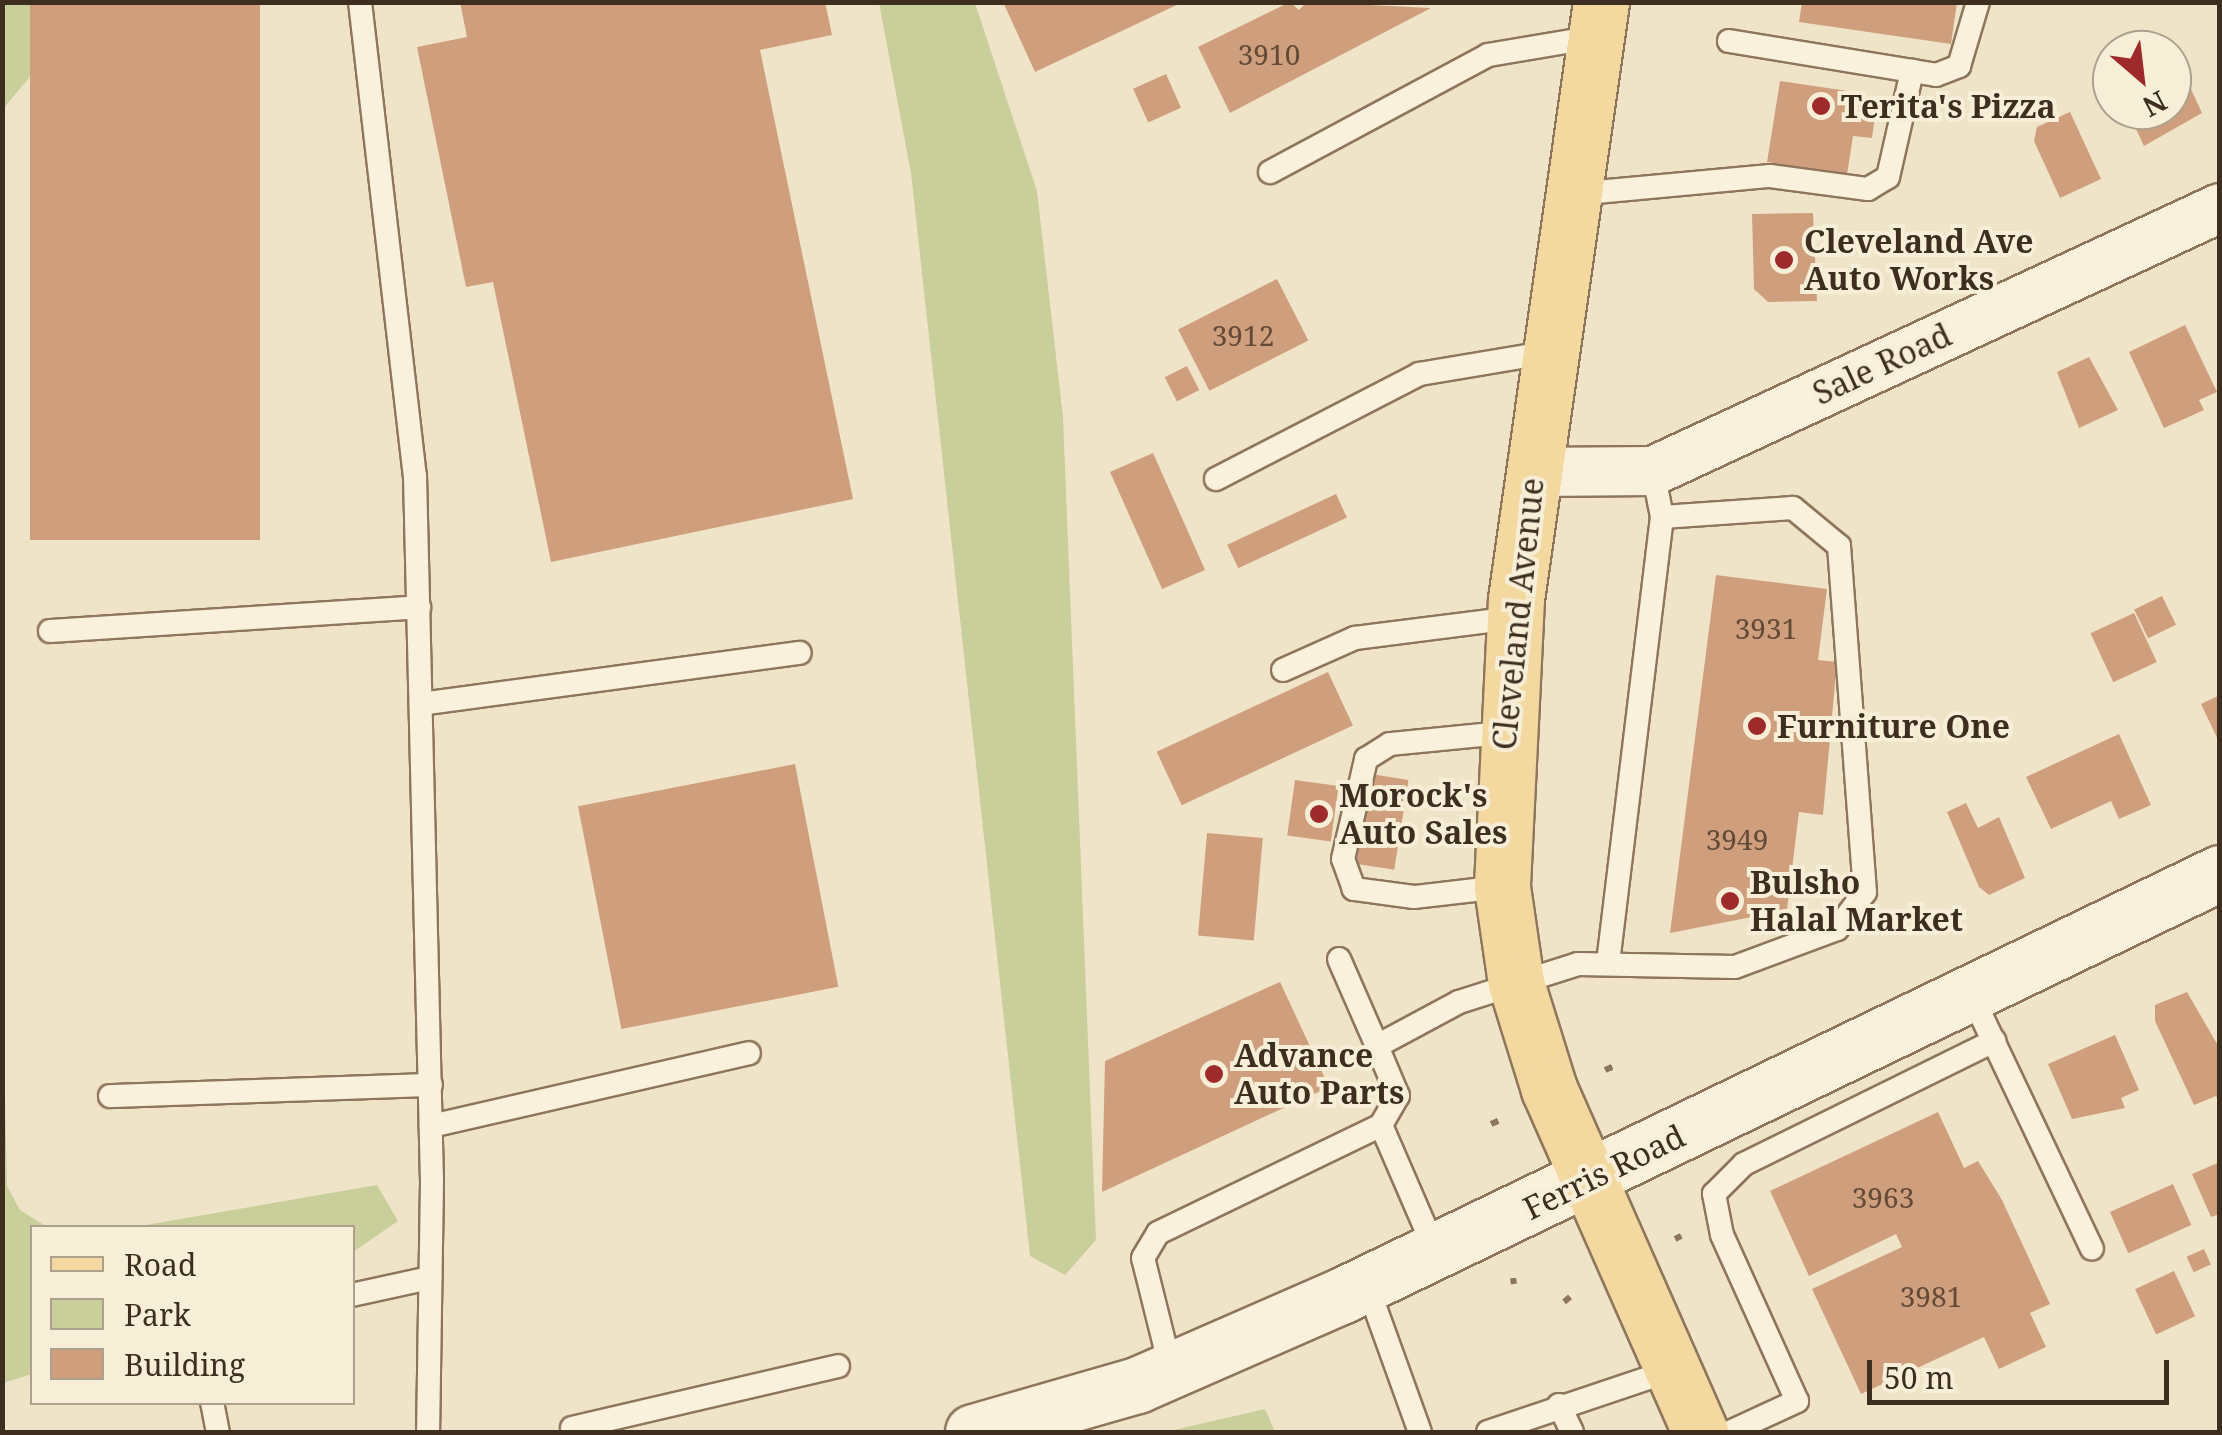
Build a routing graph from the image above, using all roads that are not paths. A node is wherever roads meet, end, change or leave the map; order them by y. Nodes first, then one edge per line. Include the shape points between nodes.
1 (360, 2) edge
2 (1978, 2) edge
3 (1599, 20) edge
4 (1728, 41) dead end
5 (1912, 71) junction
6 (1270, 172) dead end
7 (1574, 194) junction
8 (2220, 208) edge
9 (1551, 352) junction
10 (1652, 471) junction
11 (1534, 472) junction
12 (1216, 480) dead end
13 (1662, 517) junction
14 (419, 606) junction
15 (1514, 618) junction
16 (50, 630) dead end
17 (800, 654) dead end
18 (1283, 670) dead end
19 (422, 704) junction
20 (1503, 733) junction
21 (2220, 873) edge
22 (1502, 887) junction
23 (1339, 959) dead end
24 (1608, 963) junction
25 (1516, 983) junction
26 (1969, 989) junction
27 (1994, 1041) junction
28 (1376, 1046) junction
29 (749, 1053) dead end
30 (430, 1085) junction
31 (110, 1096) dead end
32 (1381, 1125) junction
33 (431, 1126) junction
34 (1588, 1182) junction
35 (2092, 1249) dead end
36 (1436, 1252) junction
37 (430, 1278) junction
38 (1367, 1284) junction
39 (355, 1294) edge
40 (838, 1366) dead end
41 (1172, 1370) junction
42 (1672, 1370) junction
43 (213, 1405) edge
44 (1559, 1405) junction
45 (655, 1408) junction
46 (572, 1428) dead end
47 (1501, 1430) edge
48 (218, 1432) edge
49 (428, 1432) edge
50 (660, 1432) edge
51 (973, 1432) edge
52 (1420, 1432) edge
53 (1572, 1432) edge
54 (1700, 1432) edge
55 (1730, 1432) edge

1 - 14 lane via 416,476
2 - 5 lane via 1959,66
3 - 6 lane via 1488,55
3 - 7 main road, Cleveland Avenue
4 - 5 lane
5 - 7 lane via 1888,177 1868,189 1770,176
7 - 9 main road, Cleveland Avenue
8 - 10 street, Sale Road
9 - 11 main road, Cleveland Avenue
9 - 12 lane via 1419,374
10 - 11 street, Sale Road
10 - 13 lane
11 - 15 main road, Cleveland Avenue
13 - 24 lane
13 - 24 lane via 1793,508 1839,546 1865,892 1837,930 1735,967
14 - 16 lane
14 - 19 lane
15 - 18 lane via 1355,638
15 - 20 main road, Cleveland Avenue
17 - 19 lane
19 - 30 lane
20 - 22 main road, Cleveland Avenue
20 - 22 lane via 1390,744 1366,759 1343,859 1354,889 1414,897
21 - 26 main road, Ferris Road
22 - 25 main road, Cleveland Avenue
23 - 28 lane
24 - 25 lane
25 - 28 lane
25 - 34 main road, Cleveland Avenue
26 - 27 lane
26 - 34 main road, Ferris Road
27 - 35 lane
27 - 55 lane via 1744,1164 1714,1194 1722,1235 1796,1401
28 - 32 lane via 1398,1096
29 - 33 lane
30 - 31 lane
30 - 33 lane
32 - 36 lane
32 - 41 lane via 1158,1233 1143,1258
33 - 37 lane
34 - 36 main road, Ferris Road
34 - 42 main road, Cleveland Avenue
36 - 38 main road, Ferris Road
37 - 39 lane
37 - 49 lane
38 - 41 main road, Ferris Road
38 - 52 lane
40 - 45 lane
41 - 51 main road, Ferris Road
42 - 44 lane
42 - 54 main road, Cleveland Avenue
43 - 48 lane
44 - 47 lane
44 - 53 lane
45 - 46 lane
45 - 50 lane

